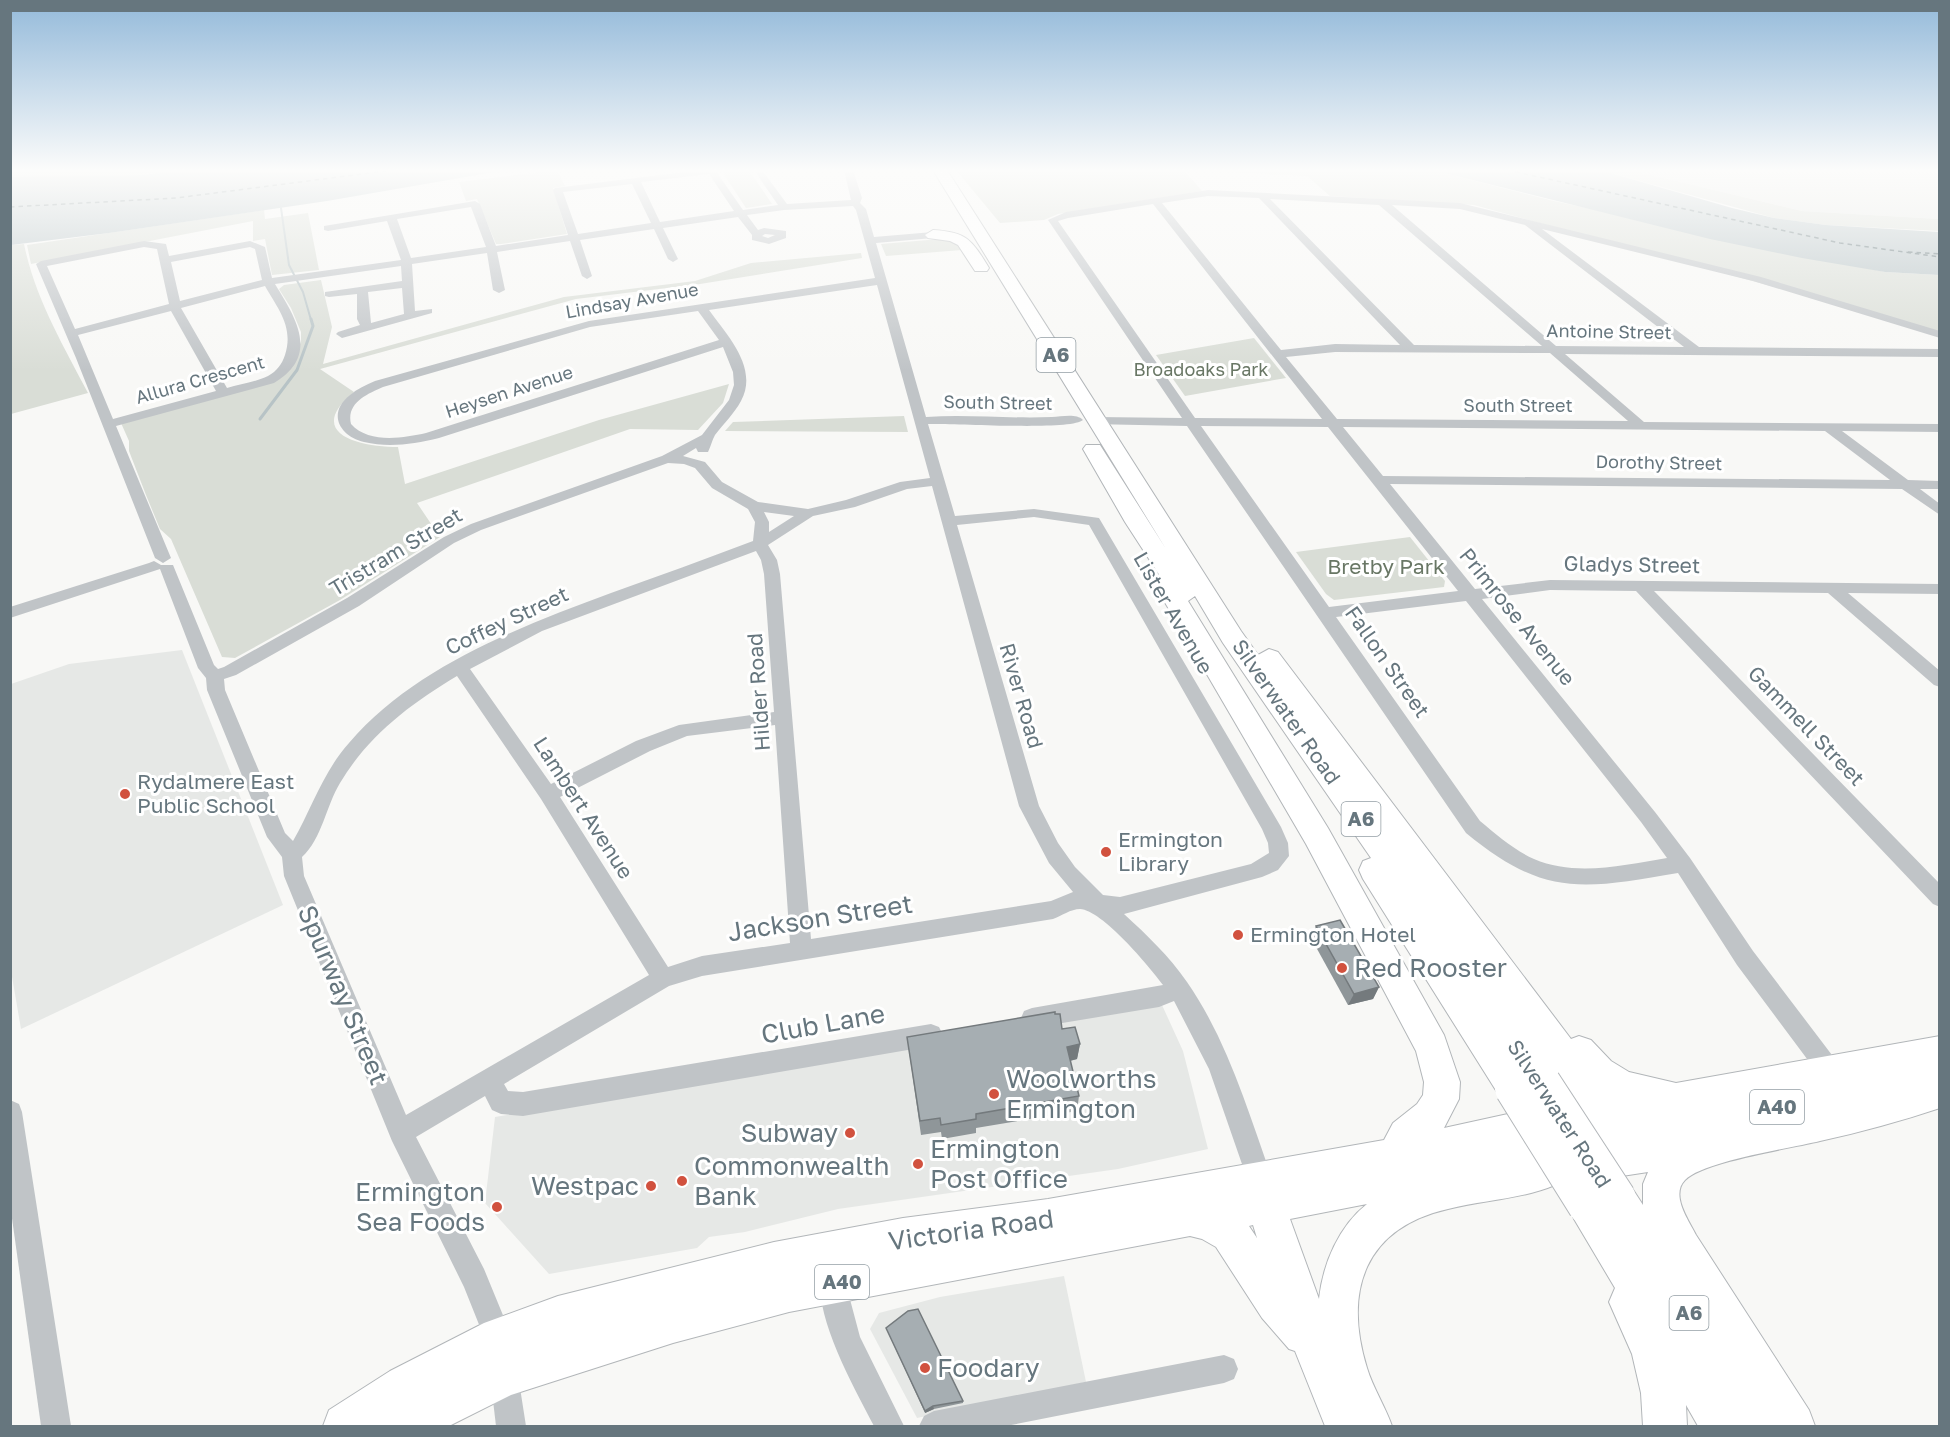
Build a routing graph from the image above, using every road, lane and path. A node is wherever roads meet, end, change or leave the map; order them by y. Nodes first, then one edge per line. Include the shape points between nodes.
1 (398, 237) edge
2 (487, 237) edge
3 (581, 237) edge
4 (662, 237) edge
5 (868, 237) edge
6 (907, 237) edge
7 (956, 237) edge
8 (969, 237) edge
9 (979, 237) edge
10 (1065, 237) edge
11 (1184, 237) edge
12 (1302, 237) edge
13 (1423, 237) edge
14 (1544, 237) edge
15 (1587, 237) edge
16 (574, 238) junction
17 (869, 240) junction
18 (492, 250) junction
19 (673, 259) dead end
20 (165, 260) junction
21 (406, 262) junction
22 (587, 276) dead end
23 (991, 276) junction
24 (880, 281) junction
25 (272, 282) junction
26 (407, 284) junction
27 (362, 289) junction
28 (499, 290) dead end
29 (329, 294) dead end
30 (175, 307) junction
31 (701, 308) junction
32 (428, 311) dead end
33 (410, 316) junction
34 (367, 327) junction
35 (72, 333) junction
36 (342, 334) dead end
37 (1940, 335) edge
38 (726, 342) junction
39 (1410, 348) junction
40 (1552, 349) junction
41 (1696, 351) junction
42 (1940, 353) edge
43 (1278, 354) junction
44 (224, 393) junction
45 (361, 393) joint
46 (1086, 420) junction
47 (920, 421) junction
48 (1191, 422) junction
49 (1332, 423) junction
50 (109, 424) junction
51 (1640, 425) junction
52 (1828, 427) junction
53 (1940, 428) edge
54 (705, 438) junction
55 (666, 459) junction
56 (700, 465) junction
57 (1379, 480) junction
58 (937, 481) junction
59 (1905, 485) junction
60 (1940, 485) edge
61 (754, 506) junction
62 (1940, 511) edge
63 (808, 513) junction
64 (949, 521) junction
65 (1136, 522) junction
66 (760, 544) junction
67 (1181, 554) junction
68 (162, 564) junction
69 (1640, 586) junction
70 (1832, 588) junction
71 (1940, 589) edge
72 (1471, 594) junction
73 (10, 613) edge
74 (1326, 613) junction
75 (459, 666) junction
76 (215, 676) junction
77 (1940, 681) edge
78 (783, 717) junction
79 (548, 794) junction
80 (292, 854) junction
81 (1279, 856) joint
82 (1683, 864) junction
83 (1940, 898) edge
84 (1099, 903) junction
85 (801, 949) junction
86 (663, 978) junction
87 (1178, 989) junction
88 (1522, 998) junction
89 (1008, 1022) edge
90 (950, 1032) edge
91 (1940, 1052) edge
92 (1830, 1071) junction
93 (1940, 1077) edge
94 (489, 1080) junction
95 (1528, 1086) junction
96 (1940, 1091) edge
97 (1688, 1100) junction
98 (10, 1112) edge
99 (401, 1132) junction
100 (1601, 1134) junction
101 (1737, 1141) junction
102 (1529, 1151) junction
103 (1396, 1157) junction
104 (1263, 1193) junction
105 (1602, 1202) junction
106 (1187, 1217) junction
107 (833, 1283) junction
108 (1314, 1344) junction
109 (502, 1357) junction
110 (1224, 1369) dead end
111 (56, 1426) edge
112 (345, 1426) edge
113 (403, 1426) edge
114 (511, 1426) edge
115 (889, 1426) edge
116 (934, 1426) edge
117 (1348, 1426) edge
118 (1370, 1426) edge
119 (1665, 1426) edge
120 (1723, 1426) edge
121 (1762, 1426) edge
122 (1793, 1426) edge

1 - 21 street
2 - 18 street
3 - 16 street
4 - 19 street
5 - 17 street, River Road
6 - 17 street
7 - 23 highway via 963,240 984,273
8 - 23 highway, Silverwater Road / A6
9 - 46 highway, Silverwater Road / A6
10 - 48 street, Fallon Street
11 - 43 street, Primrose Avenue
12 - 39 street
13 - 40 street
14 - 41 street
15 - 37 street via 1757,279
16 - 18 street
16 - 22 street
17 - 24 street, River Road
18 - 21 street
18 - 28 street
20 - 25 street, Allura Crescent via 256,245
20 - 30 street
20 - 35 street, Spurway Street via 162,246 144,244 41,264
21 - 25 street
21 - 26 street
23 - 46 highway, Silverwater Road / A6
24 - 31 street, Lindsay Avenue
24 - 47 street, River Road
25 - 30 street
25 - 44 street, Allura Crescent via 295,331 295,346 288,364 270,380
26 - 27 street
26 - 33 street
27 - 29 street
27 - 34 street via 363,320
30 - 35 street
30 - 44 street
31 - 38 street
31 - 45 street, Lindsay Avenue via 589,324 397,378
32 - 33 street
33 - 34 street
34 - 36 street
35 - 50 street, Spurway Street
38 - 45 street, Heysen Avenue via 410,440 370,440 349,432 342,423 342,414
38 - 54 street via 740,368 740,392
39 - 40 street, Antoine Street
39 - 43 street, Antoine Street via 1335,348
40 - 41 street, Antoine Street
40 - 51 street
41 - 42 street, Antoine Street
43 - 49 street, Primrose Avenue
44 - 50 street, Allura Crescent
46 - 47 street, South Street
46 - 48 street, South Street
46 - 65 highway, Silverwater Road / A6
46 - 67 highway, Silverwater Road / A6
47 - 58 street, River Road
48 - 49 street, South Street
48 - 74 street, Fallon Street
49 - 51 street, South Street
49 - 57 street, Primrose Avenue
50 - 68 street, Spurway Street
51 - 52 street, South Street
52 - 53 street, South Street
52 - 59 street
54 - 55 street, Tristram Street
54 - 56 street
55 - 56 street
55 - 76 street, Tristram Street via 449,540 321,621
56 - 61 street via 717,486
57 - 59 street, Dorothy Street
57 - 72 street, Primrose Avenue
58 - 63 street, Coffey Street via 905,485 850,504
58 - 64 street, River Road
59 - 60 street, Dorothy Street
59 - 62 street
61 - 63 street, Coffey Street
61 - 66 street, Hilder Road via 762,522
63 - 66 street, Coffey Street
64 - 81 street, Lister Avenue via 1034,513 1094,521 1271,827
64 - 84 street, River Road via 1029,806 1068,872
65 - 95 highway, Silverwater Road / A6
65 - 103 highway via 1138,538 1317,836 1432,1047 1442,1083 1441,1099 1430,1117 1406,1136
66 - 75 street, Coffey Street via 536,627
66 - 78 street, Hilder Road via 772,574
67 - 88 highway via 1284,677
67 - 95 highway, Silverwater Road / A6 via 1232,637 1343,792
68 - 73 street
68 - 76 street, Spurway Street via 207,668
69 - 70 street, Gladys Street
69 - 72 street, Gladys Street via 1550,585
69 - 83 street, Gammell Street
70 - 71 street, Gladys Street
70 - 77 street
72 - 74 street, Gladys Street
72 - 82 street, Primrose Avenue
74 - 82 street, Fallon Street via 1473,827 1508,855 1560,877 1590,878
75 - 79 street, Lambert Avenue
75 - 80 street, Coffey Street via 393,710 355,748 331,781 301,846
76 - 80 street, Spurway Street via 216,690 277,837
78 - 79 street via 707,725 669,735
78 - 85 street, Hilder Road
79 - 86 street, Lambert Avenue
80 - 99 street, Spurway Street via 294,876
81 - 84 street, Jackson Street via 1255,871 1120,906
82 - 92 street, Primrose Avenue via 1745,958
84 - 85 street, Jackson Street via 1076,900 1053,910
84 - 87 street, River Road via 1162,966
85 - 86 street, Jackson Street via 702,966
86 - 94 street, Jackson Street
87 - 89 street via 1159,997
87 - 104 street, River Road via 1202,1027
88 - 97 highway via 1612,1084
88 - 100 highway via 1586,1087
90 - 94 street, Club Lane via 523,1104 501,1102
91 - 92 highway, A40
92 - 97 highway, A40
93 - 100 highway, A40
94 - 99 street, Jackson Street
95 - 105 highway, Silverwater Road / A6, bridge
96 - 101 highway via 1896,1105
97 - 100 highway, A40
98 - 111 street
99 - 109 street, Spurway Street via 474,1279
100 - 101 highway
101 - 122 highway via 1687,1157 1671,1167 1662,1184 1664,1216
102 - 103 highway, Victoria Road / A40
102 - 104 highway, Victoria Road / A40
102 - 118 highway via 1451,1189 1410,1200 1381,1215 1361,1236 1346,1262 1338,1293 1337,1325 1343,1360
103 - 104 highway, Victoria Road / A40
104 - 106 highway, Victoria Road / A40
104 - 108 highway
104 - 109 highway, Victoria Road / A40 via 903,1238 774,1262 558,1317
105 - 119 highway via 1653,1352 1663,1393
105 - 120 highway, Silverwater Road / A6
105 - 121 highway, Silverwater Road / A6
106 - 107 highway, Victoria Road / A40
106 - 108 highway via 1206,1220 1230,1233 1277,1303
107 - 109 highway, Victoria Road / A40 via 673,1322
107 - 115 street via 840,1324
108 - 117 highway
109 - 112 highway, Victoria Road / A40 via 405,1386
109 - 113 highway, Victoria Road / A40
109 - 114 street, Spurway Street
110 - 116 street

